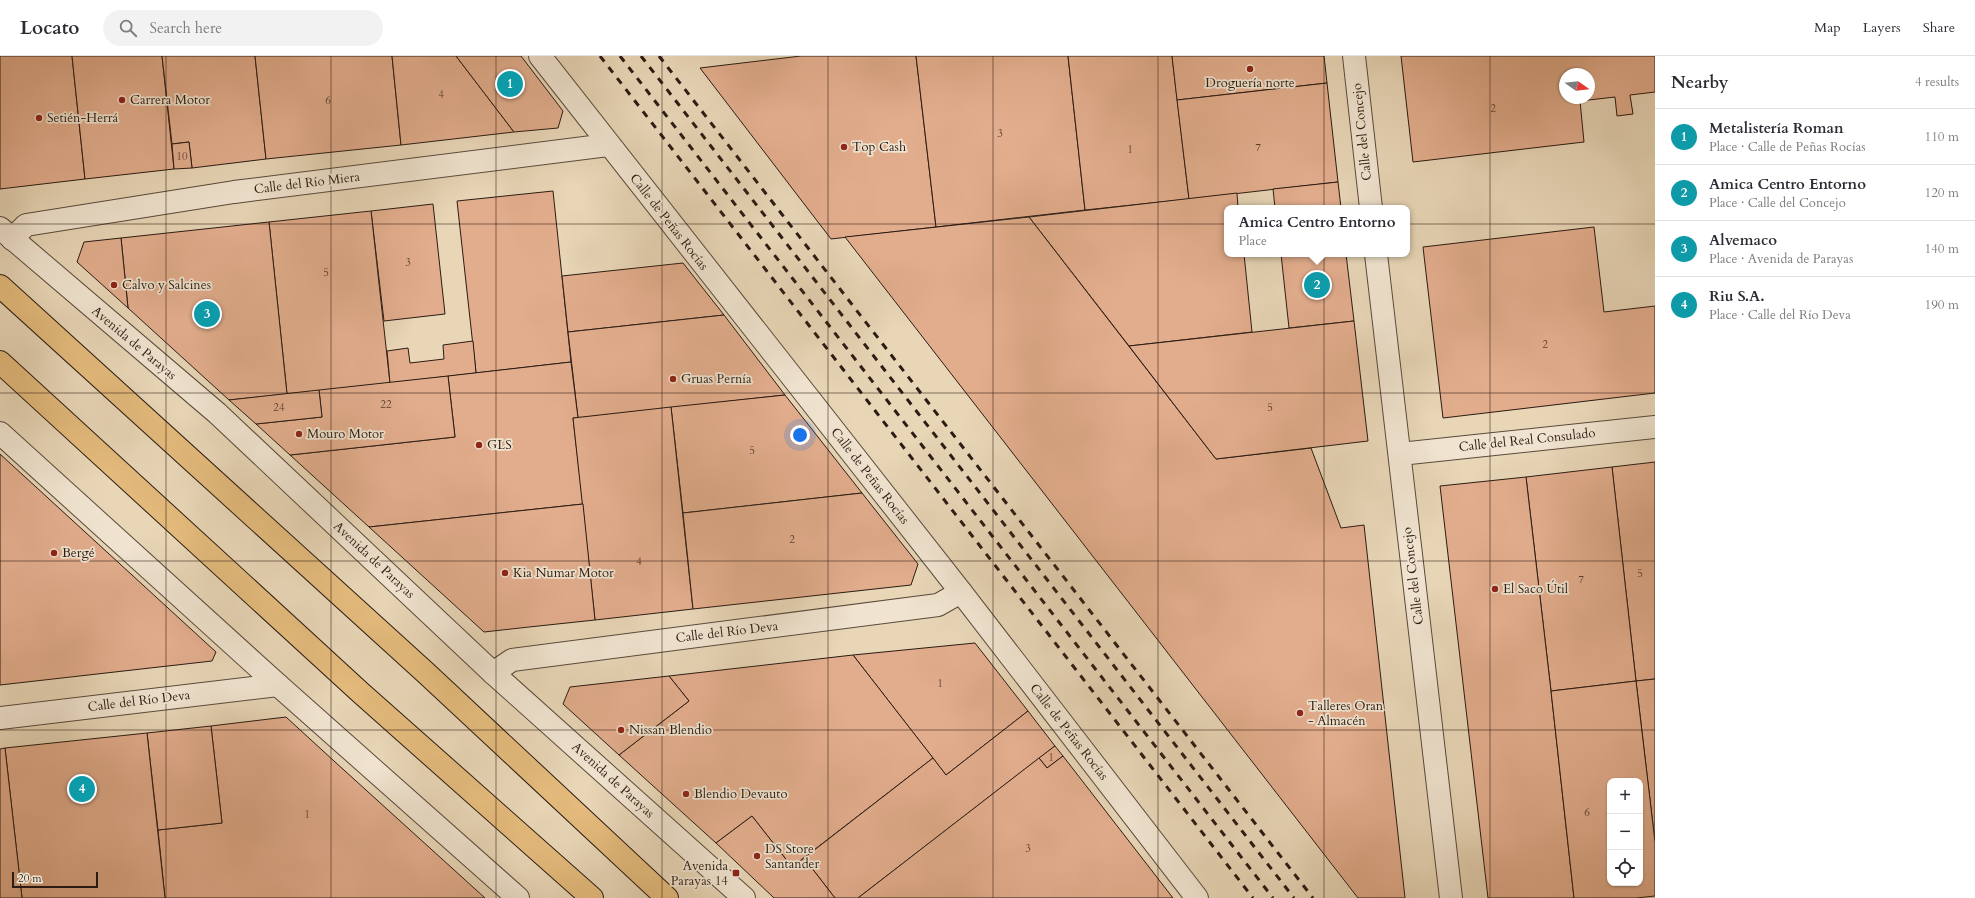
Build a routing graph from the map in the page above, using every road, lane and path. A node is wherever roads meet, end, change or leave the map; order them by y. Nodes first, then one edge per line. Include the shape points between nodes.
1 (540, 56) edge
2 (1354, 56) edge
3 (608, 144) junction
4 (1371, 205) edge
5 (6, 234) edge
6 (1376, 257) edge
7 (0, 286) edge
8 (0, 362) edge
9 (1655, 427) edge
10 (0, 433) edge
11 (1400, 454) junction
12 (961, 592) junction
13 (493, 673) junction
14 (278, 685) junction
15 (0, 718) edge
16 (619, 854) junction
17 (590, 896) edge
18 (518, 898) edge
19 (667, 898) edge
20 (678, 898) edge
21 (744, 898) edge
22 (1196, 898) edge
23 (1451, 898) edge

1 - 3 street, Calle de Peñas Rocías
2 - 4 street, Calle del Concejo
3 - 5 street, Calle del Río Miera via 234,192 26,225
3 - 12 street, Calle de Peñas Rocías
5 - 13 street, Avenida de Parayas via 217,413
6 - 11 street, Calle del Concejo
7 - 16 highway via 426,673
8 - 17 highway via 361,693
9 - 11 street, Calle del Real Consulado
10 - 14 street
11 - 23 street, Calle del Concejo
12 - 13 street, Calle del Río Deva via 938,605 512,660
12 - 22 street, Calle de Peñas Rocías
13 - 21 street, Avenida de Parayas
14 - 15 street, Calle del Río Deva
14 - 18 street
16 - 19 highway
16 - 20 highway

